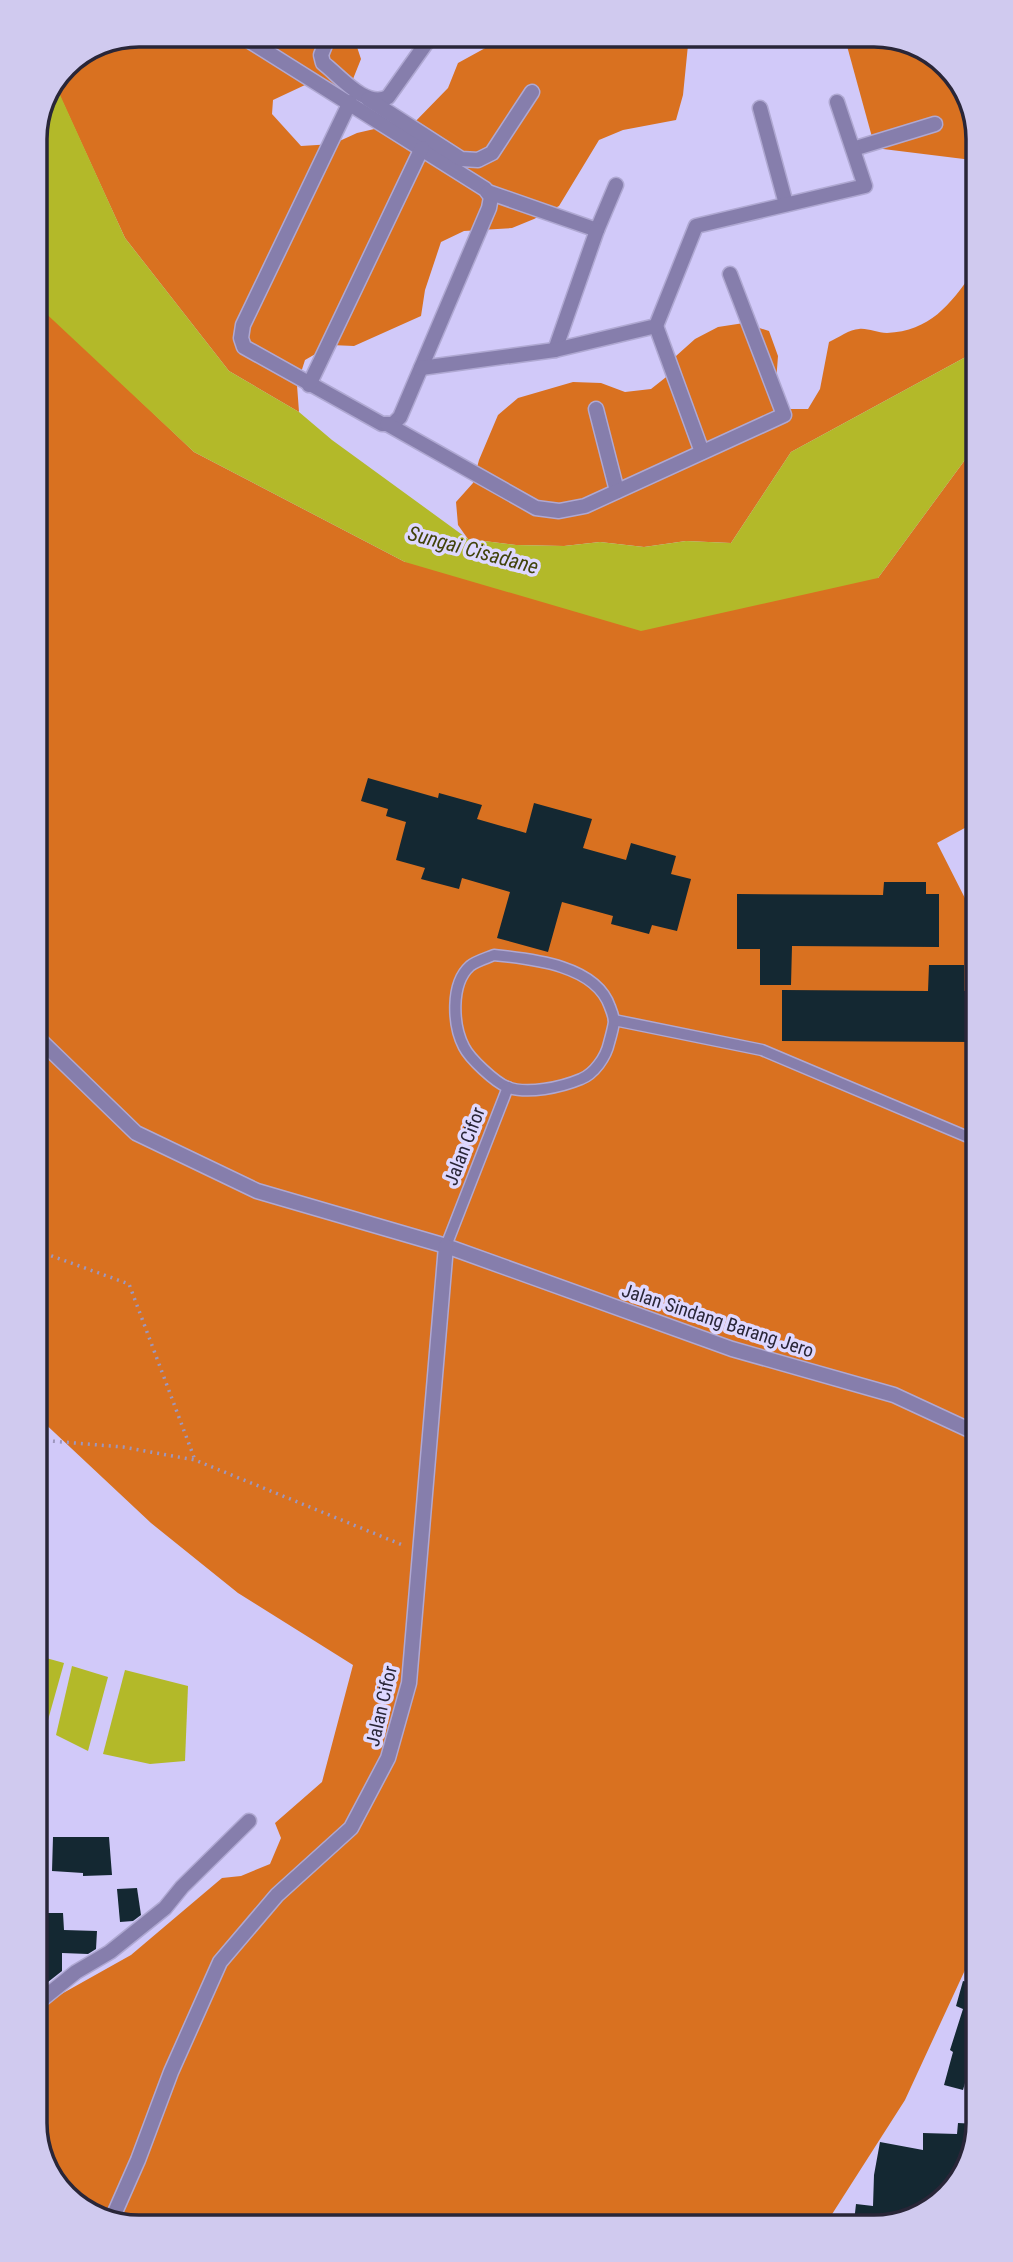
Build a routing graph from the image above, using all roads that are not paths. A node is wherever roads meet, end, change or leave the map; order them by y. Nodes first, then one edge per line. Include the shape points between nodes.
1 (260, 47) edge
2 (324, 47) edge
3 (423, 47) edge
4 (532, 92) dead end
5 (368, 99) junction
6 (350, 102) junction
7 (837, 102) dead end
8 (760, 108) dead end
9 (935, 124) dead end
10 (422, 148) junction
11 (853, 149) junction
12 (616, 186) dead end
13 (488, 192) junction
14 (786, 204) junction
15 (597, 230) junction
16 (730, 274) dead end
17 (656, 326) junction
18 (555, 350) junction
19 (421, 368) junction
20 (310, 385) junction
21 (596, 409) dead end
22 (387, 424) junction
23 (702, 452) junction
24 (618, 491) junction
25 (614, 1020) junction
26 (47, 1047) edge
27 (508, 1087) junction
28 (966, 1136) edge
29 (446, 1246) junction
30 (966, 1428) edge
31 (249, 1821) dead end
32 (47, 1995) edge
33 (115, 2211) edge

1 - 6 street
2 - 5 street via 323,63
3 - 5 street via 388,97
4 - 5 street via 492,153 478,160 461,159
6 - 10 street
6 - 20 street via 241,338 244,347
7 - 11 street
8 - 14 street
9 - 11 street
10 - 13 street
10 - 20 street
11 - 14 street via 865,186
12 - 15 street
13 - 15 street
13 - 19 street via 489,208
14 - 17 street via 696,226
15 - 18 street
16 - 23 street via 784,415
17 - 18 street
17 - 23 street
18 - 19 street
19 - 22 street via 400,417
20 - 22 street
21 - 24 street
22 - 24 street via 536,508 579,508
23 - 24 street
25 - 27 lane via 608,1050 590,1075 538,1090
25 - 27 lane via 606,996 584,976 536,959 494,955 470,967 460,981 456,999 464,1048 484,1071
25 - 28 lane via 762,1050
26 - 29 street, Jalan Sindang Barang Jero via 136,1133 257,1191
27 - 29 lane, Jalan Cifor
29 - 30 street, Jalan Sindang Barang Jero via 732,1349 894,1395
29 - 33 street, Jalan Cifor via 409,1684 388,1758 351,1828 276,1895 220,1962
31 - 32 street via 165,1908

